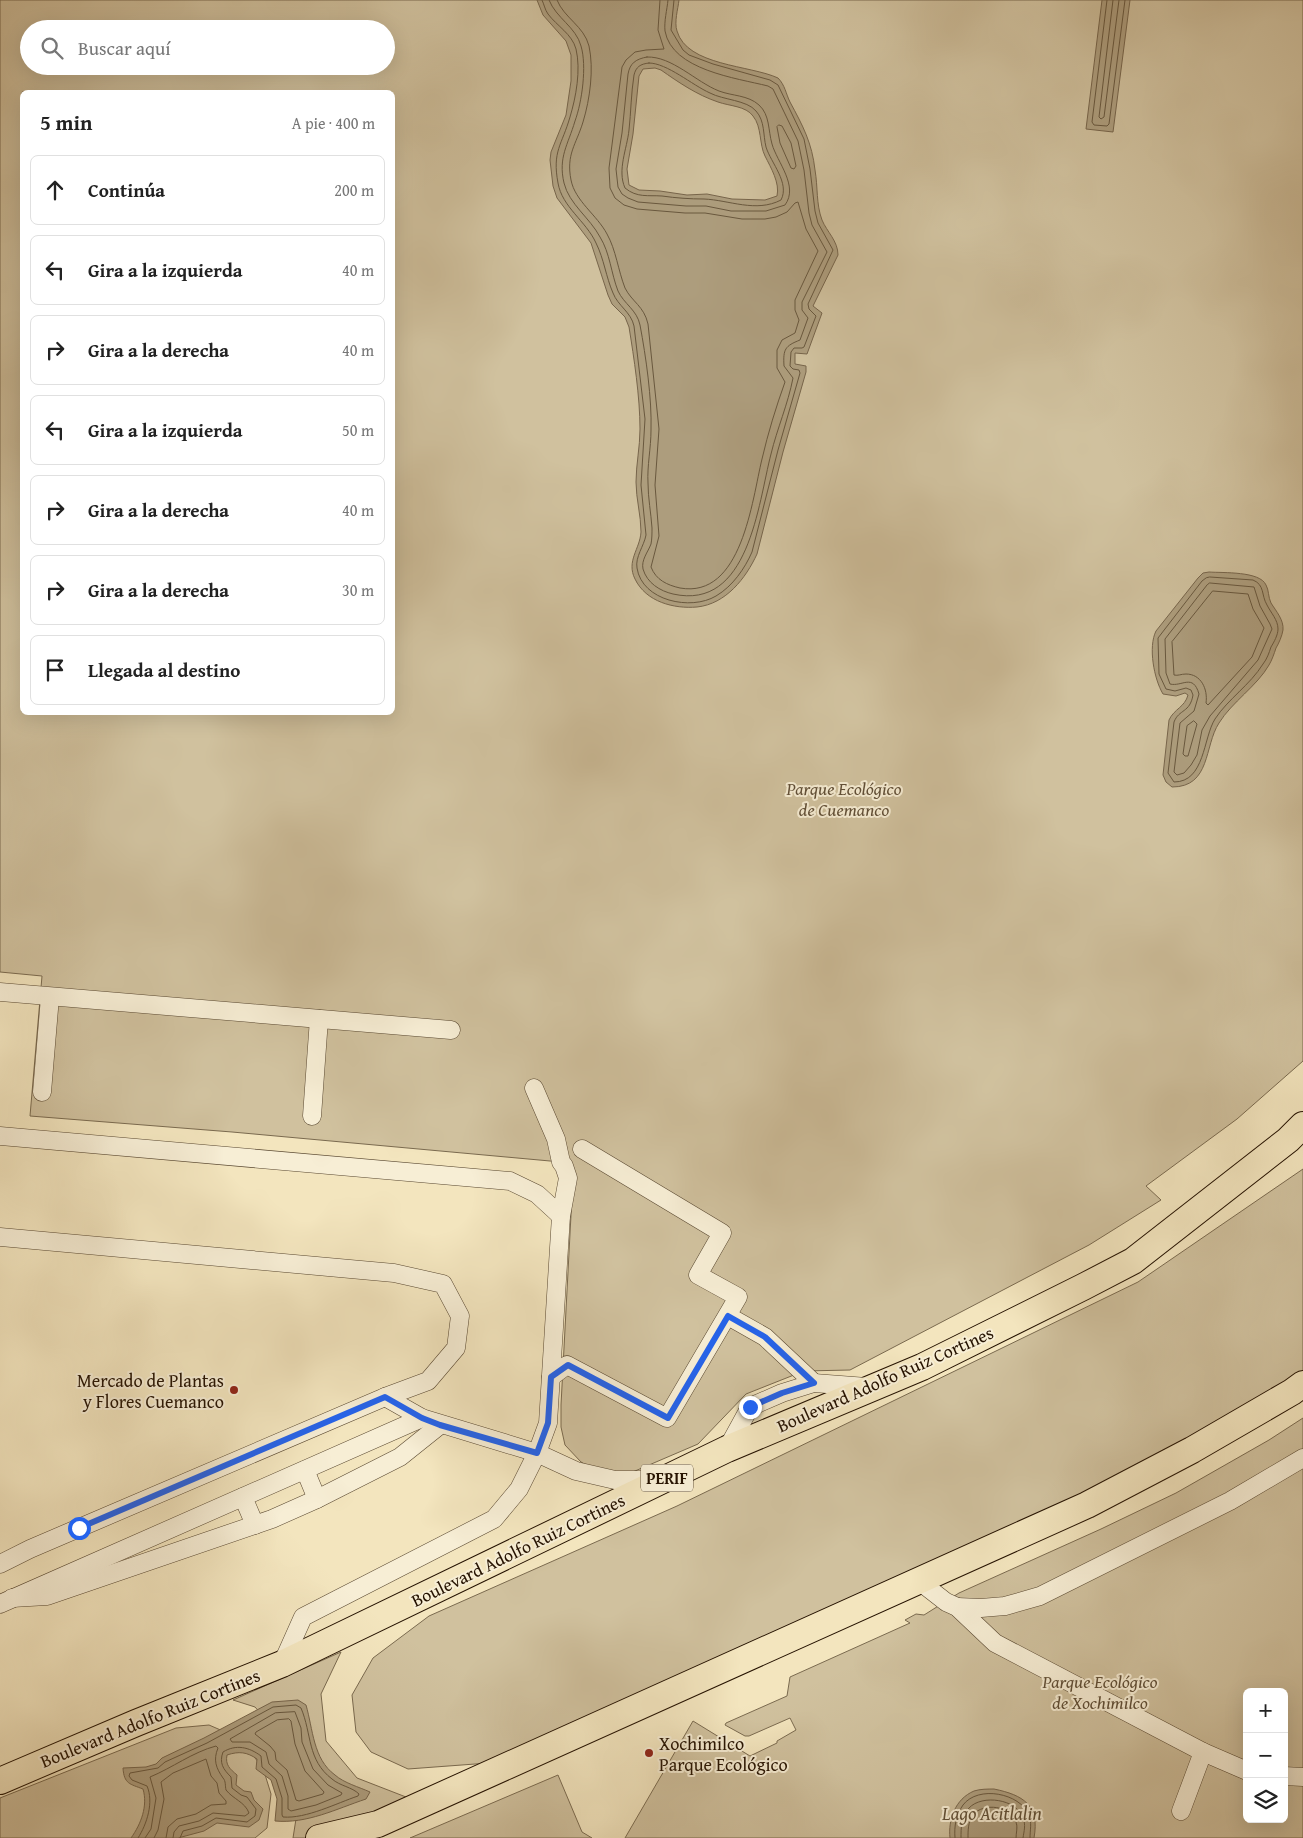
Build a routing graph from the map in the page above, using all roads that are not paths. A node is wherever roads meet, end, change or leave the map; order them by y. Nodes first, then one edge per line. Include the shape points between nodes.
1 (0, 992) edge
2 (50, 997) junction
3 (319, 1019) junction
4 (451, 1030) dead end
5 (534, 1088) dead end
6 (42, 1092) dead end
7 (312, 1116) dead end
8 (1303, 1125) edge
9 (0, 1136) edge
10 (582, 1149) dead end
11 (561, 1216) junction
12 (0, 1237) edge
13 (728, 1316) junction
14 (551, 1377) junction
15 (814, 1383) junction
16 (1303, 1384) edge
17 (872, 1387) junction
18 (385, 1397) junction
19 (422, 1418) junction
20 (440, 1425) junction
21 (727, 1449) junction
22 (537, 1453) junction
23 (1302, 1459) edge
24 (305, 1470) junction
25 (662, 1480) junction
26 (243, 1497) junction
27 (317, 1499) junction
28 (255, 1525) junction
29 (0, 1564) edge
30 (920, 1581) junction
31 (6, 1601) edge
32 (957, 1607) junction
33 (282, 1664) junction
34 (1203, 1752) junction
35 (1243, 1768) edge
36 (1288, 1776) edge
37 (1303, 1777) edge
38 (0, 1781) edge
39 (1181, 1810) dead end
40 (319, 1838) edge

1 - 2 street
2 - 3 street
2 - 6 street
3 - 4 street
3 - 7 street
5 - 11 street via 556,1139 568,1178
8 - 17 highway, Boulevard Adolfo Ruiz Cortines / PERIF via 1133,1261 922,1367
9 - 11 street via 510,1181 537,1194
10 - 13 street via 722,1233 698,1275 738,1297
11 - 14 street
12 - 18 street via 394,1273 443,1284 460,1316 456,1348 428,1381
13 - 14 street via 668,1418 568,1365
13 - 15 street via 765,1337
14 - 22 street via 548,1423
15 - 17 street
15 - 21 street via 750,1407
16 - 30 highway via 1192,1450 1087,1505
17 - 21 highway, Boulevard Adolfo Ruiz Cortines / PERIF
18 - 19 street
18 - 29 street
19 - 20 street
19 - 24 street
20 - 22 street
20 - 27 street via 400,1457
21 - 25 highway, Boulevard Adolfo Ruiz Cortines / PERIF
22 - 25 street via 576,1471 616,1480
22 - 33 street via 519,1489 494,1519 303,1617
23 - 32 street via 1230,1501 1040,1596 1005,1606
24 - 26 street
24 - 27 street
25 - 33 highway, Boulevard Adolfo Ruiz Cortines / PERIF
26 - 28 street
26 - 31 street
27 - 28 street
28 - 31 street via 47,1596
30 - 32 street
30 - 40 highway via 378,1824
32 - 34 street via 995,1643
33 - 38 highway, Boulevard Adolfo Ruiz Cortines / PERIF
34 - 35 street
34 - 39 street
36 - 37 street

